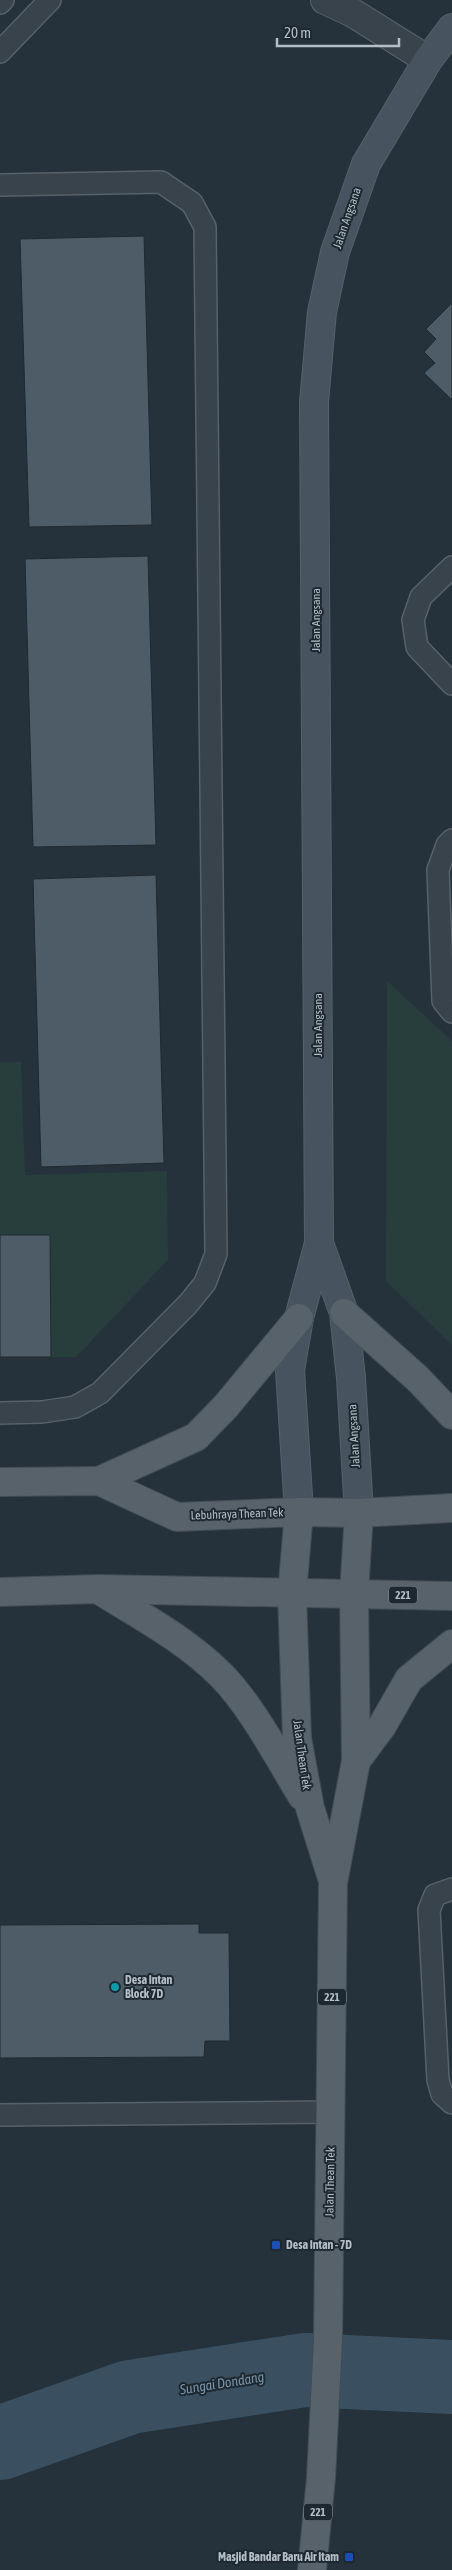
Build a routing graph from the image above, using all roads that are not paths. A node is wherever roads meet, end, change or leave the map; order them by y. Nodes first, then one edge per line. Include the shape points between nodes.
1 (3, 0) edge
2 (50, 0) edge
3 (325, 0) edge
4 (0, 2) edge
5 (452, 28) edge
6 (0, 52) edge
7 (428, 60) junction
8 (0, 185) edge
9 (452, 567) edge
10 (452, 684) edge
11 (452, 840) edge
12 (452, 1012) edge
13 (319, 1243) junction
14 (344, 1312) junction
15 (299, 1318) junction
16 (0, 1413) edge
17 (452, 1416) edge
18 (99, 1481) junction
19 (0, 1482) edge
20 (452, 1508) edge
21 (299, 1512) junction
22 (359, 1513) junction
23 (98, 1589) junction
24 (0, 1592) edge
25 (292, 1594) junction
26 (354, 1594) junction
27 (452, 1596) edge
28 (452, 1644) edge
29 (356, 1761) junction
30 (310, 1808) junction
31 (334, 1883) junction
32 (452, 1889) edge
33 (452, 2103) edge
34 (331, 2112) junction
35 (0, 2115) edge
36 (312, 2570) edge

1 - 4 lane
2 - 6 lane
3 - 7 street
5 - 7 main road, Jalan Angsana
7 - 13 main road, Jalan Angsana via 366,164 335,252 322,312 314,402
8 - 16 lane via 161,182 192,203 205,228 216,1254 206,1283 100,1393 75,1407
9 - 10 lane via 421,598 413,620 417,647
11 - 12 lane via 438,870 443,1000
13 - 14 main road, Jalan Angsana
13 - 15 main road, Jalan Angsana
14 - 17 main road via 418,1379
14 - 22 main road, Jalan Angsana
15 - 18 main road via 196,1437
15 - 21 main road, Jalan Angsana via 290,1370
18 - 19 main road, Lebuhraya Thean Tek
18 - 21 main road, Lebuhraya Thean Tek via 177,1516
20 - 22 main road, Lebuhraya Thean Tek
21 - 22 main road, Lebuhraya Thean Tek
21 - 25 main road, Jalan Thean Tek
22 - 26 main road, Jalan Thean Tek
23 - 24 main road
23 - 25 main road
23 - 30 main road via 175,1637 222,1676 254,1718
25 - 26 main road, 221
25 - 30 main road, Jalan Thean Tek / 221 via 297,1738
26 - 27 main road, 221
26 - 29 main road, Jalan Thean Tek / 221
28 - 29 main road via 409,1680 382,1726
29 - 31 main road, Jalan Thean Tek / 221
30 - 31 main road, Jalan Thean Tek / 221
31 - 34 main road, Jalan Thean Tek / 221
32 - 33 lane via 435,1895 429,1910 438,2080 442,2094
34 - 35 lane
34 - 36 main road, Jalan Thean Tek / 221 via 328,2340 323,2455

